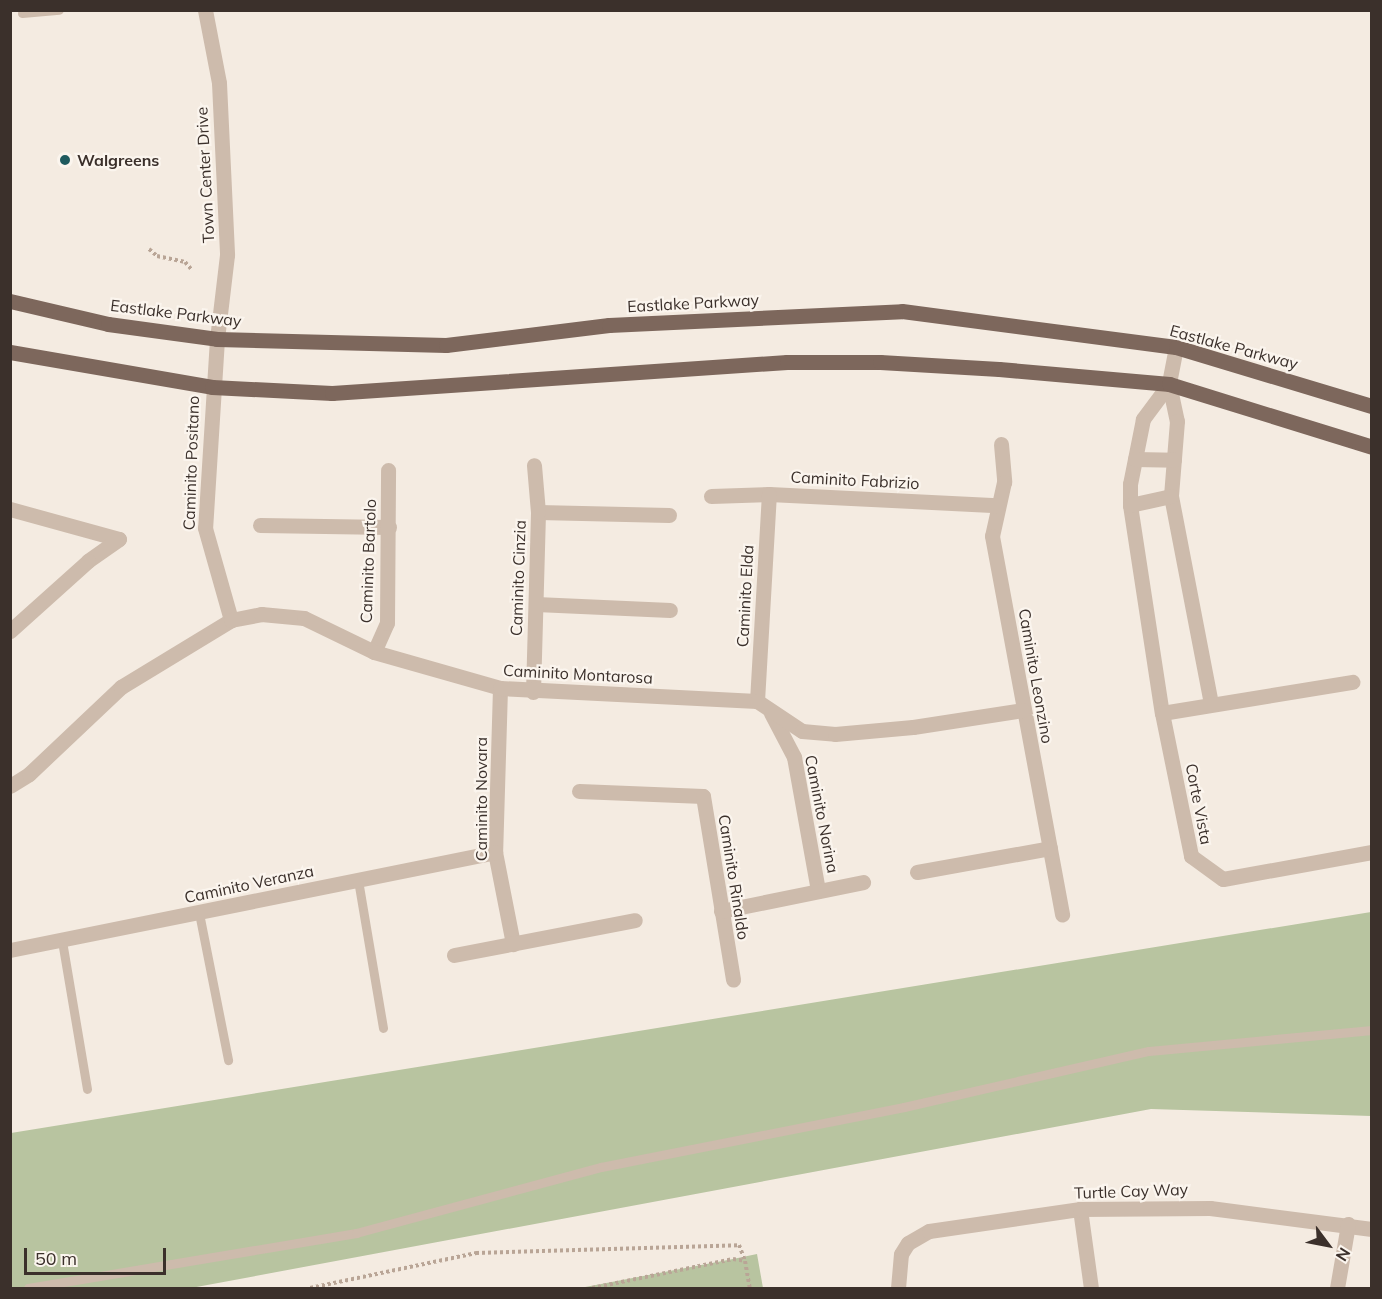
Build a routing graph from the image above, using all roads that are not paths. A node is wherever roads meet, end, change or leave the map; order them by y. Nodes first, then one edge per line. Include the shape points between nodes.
1 (59, 10) edge
2 (205, 10) edge
3 (22, 13) dead end
4 (10, 301) edge
5 (217, 339) junction
6 (1176, 347) junction
7 (10, 352) edge
8 (1169, 384) junction
9 (212, 387) junction
10 (1371, 406) edge
11 (1001, 444) dead end
12 (1371, 447) edge
13 (1135, 459) junction
14 (1174, 460) junction
15 (534, 465) dead end
16 (388, 470) dead end
17 (769, 494) junction
18 (711, 496) dead end
19 (1171, 496) junction
20 (997, 505) junction
21 (1130, 505) junction
22 (10, 508) edge
23 (538, 512) junction
24 (669, 515) dead end
25 (260, 525) dead end
26 (389, 527) junction
27 (536, 604) junction
28 (670, 610) dead end
29 (231, 620) junction
30 (10, 631) edge
31 (374, 652) junction
32 (1352, 682) dead end
33 (500, 688) junction
34 (533, 692) junction
35 (757, 701) junction
36 (1211, 705) junction
37 (1023, 710) junction
38 (771, 712) junction
39 (1162, 713) junction
40 (10, 786) edge
41 (579, 791) dead end
42 (1050, 848) junction
43 (495, 852) junction
44 (1371, 852) edge
45 (917, 872) dead end
46 (358, 880) junction
47 (863, 882) dead end
48 (818, 891) junction
49 (722, 911) junction
50 (199, 913) junction
51 (1062, 915) dead end
52 (635, 920) dead end
53 (62, 941) junction
54 (513, 944) junction
55 (10, 950) edge
56 (454, 955) dead end
57 (733, 980) dead end
58 (383, 1028) dead end
59 (1371, 1030) edge
60 (228, 1060) dead end
61 (87, 1089) dead end
62 (1080, 1209) junction
63 (1348, 1224) junction
64 (1371, 1229) edge
65 (28, 1288) edge
66 (898, 1288) edge
67 (1091, 1288) edge
68 (1337, 1288) edge

1 - 3 lane
2 - 5 street, Town Center Drive via 219,83 227,255
4 - 5 main road, Eastlake Parkway via 108,324
5 - 6 main road, Eastlake Parkway via 446,345 609,324 902,311
5 - 9 street, Caminito Positano
6 - 8 street, Corte Vista
6 - 10 main road, Eastlake Parkway
7 - 9 main road
8 - 9 main road via 999,369 811,362 332,393
8 - 12 main road
8 - 13 street, Corte Vista via 1143,419
8 - 14 street, Corte Vista via 1177,421
9 - 29 street, Caminito Positano via 205,528
11 - 20 street, Caminito Leonzino via 1004,482
13 - 14 street
13 - 21 street, Corte Vista
14 - 19 street, Corte Vista
15 - 23 street, Caminito Cinzia
16 - 26 street, Caminito Bartolo
17 - 18 street, Caminito Fabrizio
17 - 20 street, Caminito Fabrizio
17 - 35 street, Caminito Elda
19 - 21 street
19 - 36 street, Corte Vista
20 - 37 street, Caminito Leonzino via 992,536
21 - 39 street, Corte Vista
22 - 30 street via 119,539 88,561
23 - 24 street
23 - 27 street, Caminito Cinzia
25 - 26 street
26 - 31 street, Caminito Bartolo via 387,623
27 - 28 street
27 - 34 street, Caminito Cinzia
29 - 31 street, Caminito Montarosa via 261,614 304,618
29 - 40 street, Caminito Montarosa via 122,687 29,774
31 - 33 street, Caminito Montarosa
32 - 36 street
33 - 34 street, Caminito Montarosa
33 - 43 street, Caminito Novara
34 - 35 street, Caminito Montarosa
35 - 38 street
36 - 39 street
37 - 38 street via 835,734 802,731
37 - 42 street, Caminito Leonzino
38 - 48 street, Caminito Norina via 794,757
39 - 44 street, Corte Vista via 1191,856 1211,872 1223,879
41 - 49 street, Caminito Rinaldo via 703,796
42 - 45 street
42 - 51 street, Caminito Leonzino
43 - 46 street, Caminito Veranza
43 - 54 street, Caminito Novara
46 - 50 street, Caminito Veranza
46 - 58 lane
47 - 48 street
48 - 49 street
49 - 57 street, Caminito Rinaldo
50 - 53 street, Caminito Veranza
50 - 60 lane
52 - 54 street
53 - 55 street, Caminito Veranza
53 - 61 lane
54 - 56 street
59 - 65 lane via 1149,1051 904,1107 601,1167 356,1233
62 - 63 street, Turtle Cay Way via 1210,1208
62 - 66 street, Turtle Cay Way via 929,1231 908,1243 901,1254
62 - 67 street
63 - 64 street, Turtle Cay Way
63 - 68 street

